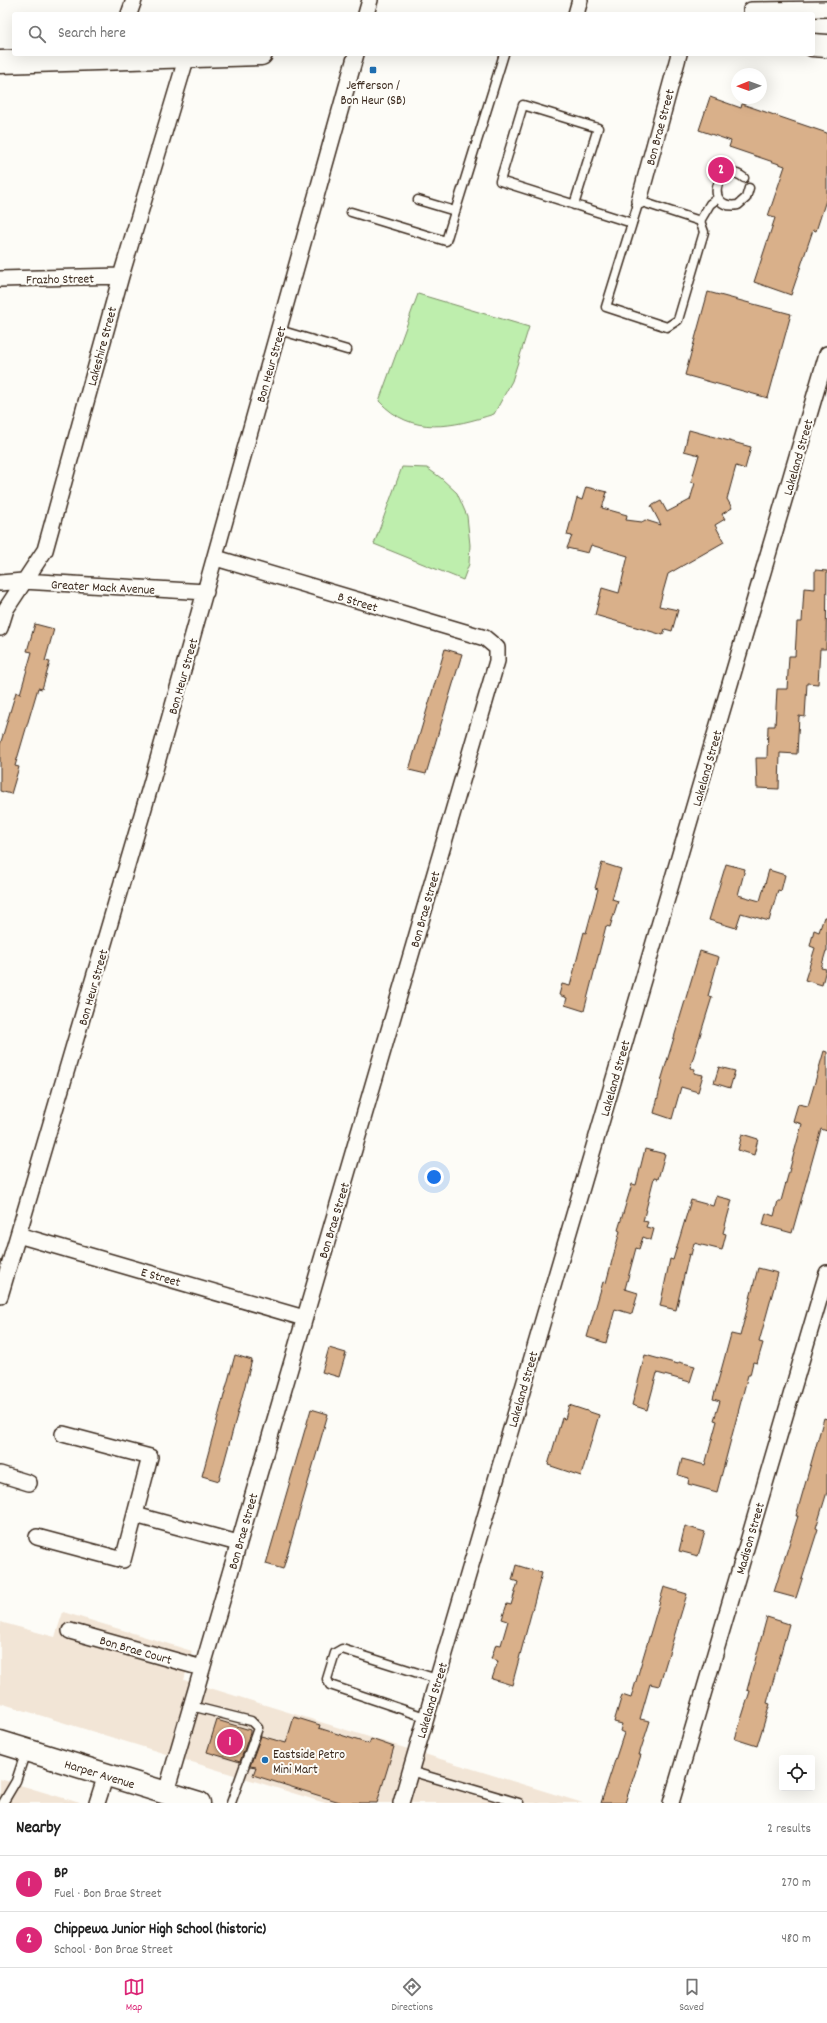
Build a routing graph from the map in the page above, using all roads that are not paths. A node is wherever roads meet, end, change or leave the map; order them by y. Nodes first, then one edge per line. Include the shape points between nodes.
1 (134, 0) edge
2 (370, 0) edge
3 (580, 0) edge
4 (752, 8) edge
5 (827, 9) edge
6 (131, 12) edge
7 (367, 12) edge
8 (577, 12) edge
9 (815, 45) edge
10 (827, 46) edge
11 (117, 56) edge
12 (187, 56) joint
13 (355, 56) edge
14 (503, 56) edge
15 (678, 56) edge
16 (0, 62) edge
17 (744, 178) dead end
18 (749, 188) dead end
19 (718, 198) junction
20 (418, 200) dead end
21 (639, 200) junction
22 (574, 205) junction
23 (455, 211) junction
24 (351, 212) dead end
25 (700, 221) junction
26 (632, 223) junction
27 (121, 276) junction
28 (0, 279) edge
29 (279, 330) junction
30 (347, 350) dead end
31 (827, 354) edge
32 (216, 558) junction
33 (23, 581) junction
34 (0, 583) edge
35 (206, 592) junction
36 (0, 628) edge
37 (497, 648) joint
38 (18, 1235) junction
39 (827, 1273) edge
40 (0, 1296) edge
41 (304, 1318) junction
42 (63, 1434) dead end
43 (0, 1474) edge
44 (29, 1483) dead end
45 (135, 1515) junction
46 (37, 1537) dead end
47 (238, 1543) junction
48 (70, 1631) dead end
49 (202, 1668) junction
50 (437, 1679) junction
51 (191, 1706) junction
52 (425, 1717) junction
53 (0, 1742) edge
54 (27, 1750) junction
55 (410, 1771) junction
56 (106, 1775) junction
57 (166, 1792) junction
58 (3, 1803) edge
59 (98, 1803) edge
60 (199, 1803) edge
61 (231, 1803) edge
62 (401, 1803) edge
63 (519, 1803) edge
64 (671, 1803) edge

1 - 6 street
2 - 7 street
3 - 8 street
4 - 5 street
9 - 10 main road
11 - 12 main road
11 - 16 main road
12 - 27 street, Lakeshire Street
13 - 29 street, Bon Heur Street
14 - 23 lane
15 - 21 street, Bon Brae Street
17 - 19 lane via 735,173 724,175 716,188
18 - 19 lane via 746,198 738,205 727,205
19 - 25 lane via 710,204
20 - 23 lane
21 - 25 lane
21 - 26 lane
22 - 22 lane via 500,181 523,105 598,128
22 - 26 lane
23 - 24 lane via 446,241
25 - 26 lane via 704,232 678,320 667,327 606,307
27 - 28 street, Frazho Street
27 - 33 street, Lakeshire Street via 45,550
29 - 30 lane
29 - 32 street, Bon Heur Street
31 - 50 street, Lakeland Street
32 - 35 street, Bon Heur Street
32 - 37 street, B Street via 485,638
33 - 34 street, Greater Mack Avenue
33 - 35 street, Greater Mack Avenue
33 - 36 street, Lakeshire Street via 6,608
35 - 38 street, Bon Heur Street
37 - 41 street, Bon Brae Street via 495,671
38 - 40 street, Bon Heur Street
38 - 41 street, E Street
39 - 64 street, Madison Street
41 - 47 street, Bon Brae Street
42 - 45 street via 150,1457
43 - 44 street
45 - 46 street via 123,1560
45 - 47 street
47 - 49 street, Bon Brae Street
48 - 49 street, Bon Brae Court
49 - 51 street, Bon Brae Street
50 - 52 street, Lakeland Street
50 - 52 lane via 342,1648 335,1653 327,1679 330,1685
51 - 57 street, Bon Brae Street
51 - 61 lane via 250,1721 258,1728
52 - 55 street, Lakeland Street
53 - 54 main road, Harper Avenue
54 - 56 main road, Harper Avenue
54 - 58 lane via 16,1781
55 - 62 street, Lakeland Street
55 - 63 lane
56 - 57 main road, Harper Avenue
56 - 59 street
57 - 60 main road, Harper Avenue

